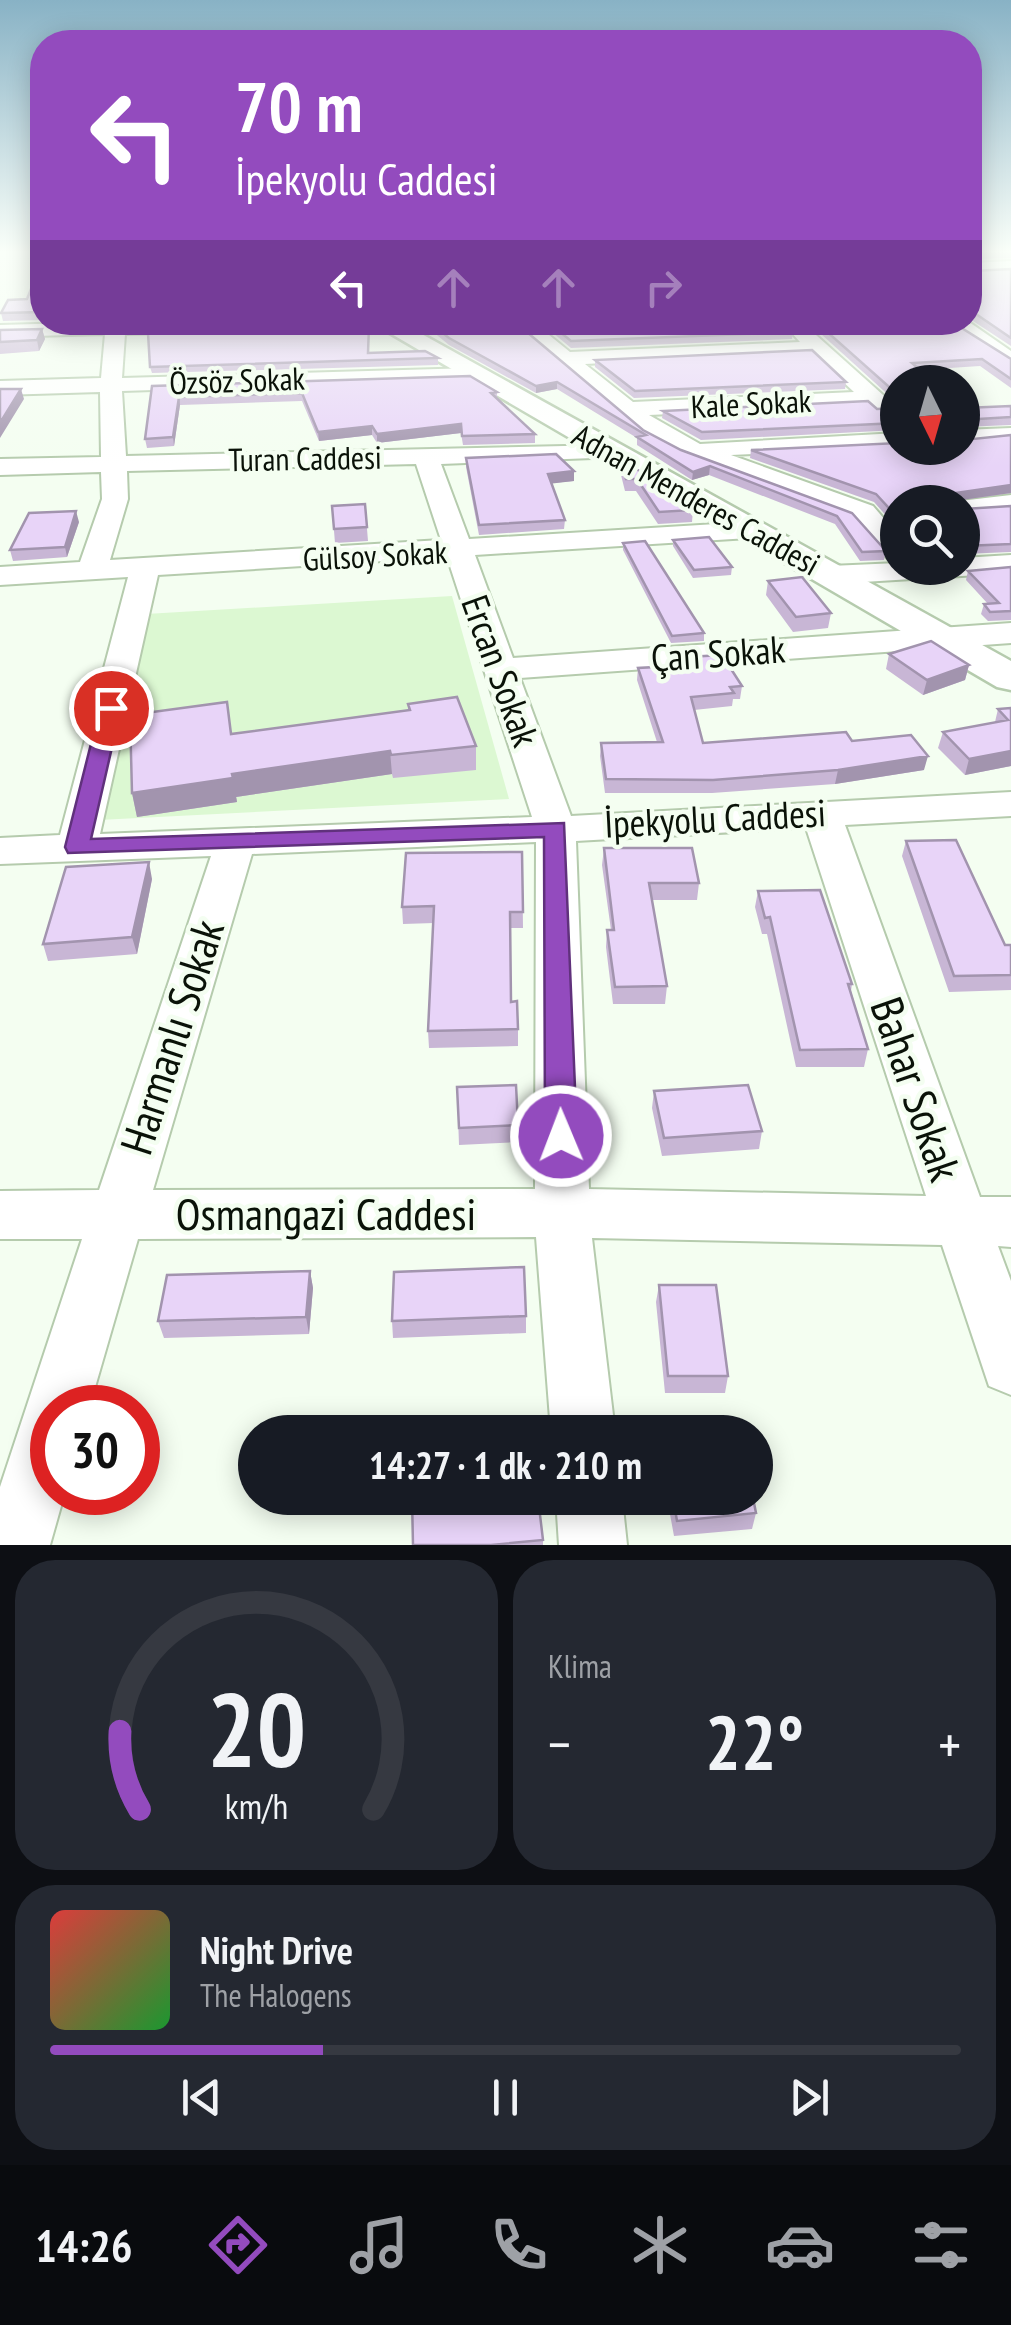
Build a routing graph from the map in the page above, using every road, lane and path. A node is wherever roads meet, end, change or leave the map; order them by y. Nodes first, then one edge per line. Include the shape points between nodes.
1 (30, 329) edge
2 (0, 331) edge
3 (115, 335) edge
4 (405, 335) edge
5 (535, 335) edge
6 (805, 335) edge
7 (974, 335) edge
8 (818, 347) junction
9 (564, 359) junction
10 (1011, 360) edge
11 (473, 374) junction
12 (110, 385) junction
13 (0, 388) edge
14 (874, 398) junction
15 (880, 404) edge
16 (628, 410) junction
17 (1011, 436) edge
18 (980, 437) edge
19 (880, 441) edge
20 (690, 450) junction
21 (610, 452) junction
22 (426, 456) junction
23 (114, 464) junction
24 (0, 468) edge
25 (1011, 503) edge
26 (980, 505) edge
27 (880, 511) edge
28 (863, 512) junction
29 (749, 530) junction
30 (880, 532) edge
31 (457, 551) junction
32 (1011, 564) edge
33 (980, 567) edge
34 (144, 568) junction
35 (880, 568) edge
36 (92, 571) junction
37 (0, 576) edge
38 (830, 576) junction
39 (1011, 633) edge
40 (937, 638) junction
41 (500, 669) junction
42 (1011, 678) edge
43 (1011, 804) edge
44 (821, 813) junction
45 (556, 828) junction
46 (236, 840) junction
47 (77, 847) junction
48 (0, 851) edge
49 (562, 1213) junction
50 (114, 1214) junction
51 (0, 1216) edge
52 (986, 1221) edge
53 (1011, 1365) edge
54 (64, 1385) edge
55 (581, 1415) edge
56 (30, 1498) edge
57 (591, 1515) edge
58 (16, 1545) edge
59 (594, 1545) edge

1 - 2 street
3 - 12 street
4 - 11 street, Adnan Menderes Caddesi
5 - 9 street
6 - 8 street
7 - 10 street
8 - 9 street
8 - 14 street
9 - 16 street
11 - 12 street, Özsöz Sokak
11 - 21 street, Adnan Menderes Caddesi
12 - 13 street, Özsöz Sokak
12 - 23 street
14 - 15 street
14 - 16 street, Kale Sokak
16 - 20 street
17 - 18 street
19 - 20 street
20 - 28 street
21 - 22 street, Turan Caddesi
21 - 29 street, Adnan Menderes Caddesi
22 - 23 street, Turan Caddesi
22 - 31 street, Ercan Sokak
23 - 24 street, Turan Caddesi
23 - 36 street via 115,499
25 - 26 street
27 - 28 street
28 - 30 street
29 - 31 street, Gülsoy Sokak
29 - 38 street, Adnan Menderes Caddesi
31 - 34 street, Gülsoy Sokak
31 - 41 street, Ercan Sokak
32 - 33 street
34 - 36 street, Gülsoy Sokak
34 - 47 street
35 - 38 street
36 - 37 street, Gülsoy Sokak
38 - 40 street, Adnan Menderes Caddesi
39 - 40 street, Çan Sokak
40 - 41 street, Çan Sokak
40 - 42 street, Adnan Menderes Caddesi
41 - 45 street, Ercan Sokak
43 - 44 street, İpekyolu Caddesi
44 - 45 street, İpekyolu Caddesi
44 - 52 street, Bahar Sokak
45 - 46 street, İpekyolu Caddesi
45 - 49 street, Ercan Sokak
46 - 47 street, İpekyolu Caddesi
46 - 50 street, Harmanlı Sokak
47 - 48 street, İpekyolu Caddesi
49 - 50 street, Osmangazi Caddesi
49 - 52 street, Osmangazi Caddesi
49 - 55 street, Ercan Sokak
50 - 51 street, Osmangazi Caddesi
50 - 54 street, Harmanlı Sokak
52 - 53 street, Bahar Sokak
56 - 58 street
57 - 59 street

